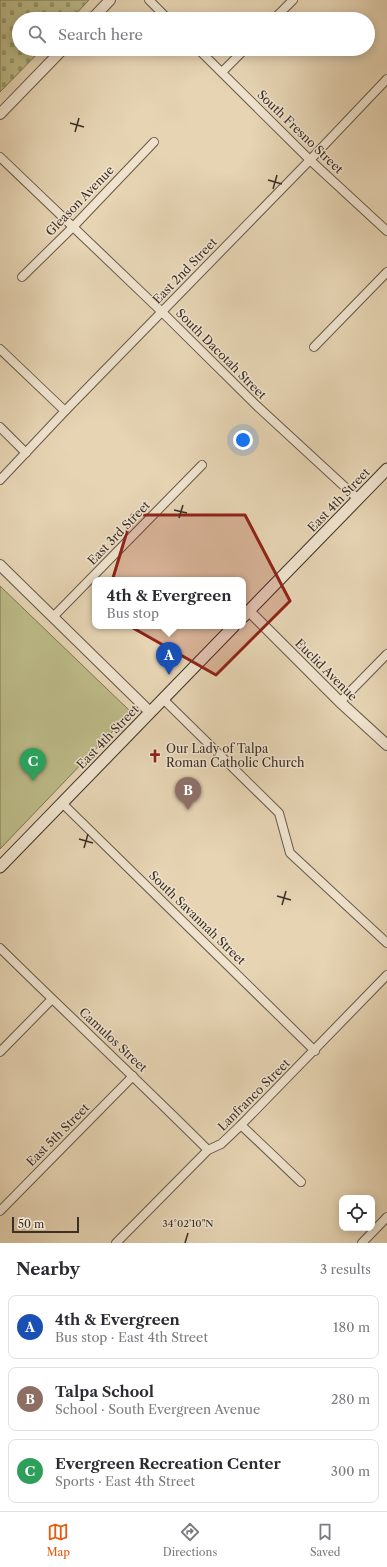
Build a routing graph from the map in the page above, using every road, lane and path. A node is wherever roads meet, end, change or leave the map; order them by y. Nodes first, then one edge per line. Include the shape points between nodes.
1 (110, 0) edge
2 (149, 0) edge
3 (293, 0) edge
4 (99, 12) edge
5 (161, 12) edge
6 (281, 12) edge
7 (56, 56) edge
8 (205, 56) edge
9 (238, 56) edge
10 (222, 72) junction
11 (387, 79) edge
12 (0, 114) edge
13 (154, 142) dead end
14 (0, 156) edge
15 (310, 160) junction
16 (73, 227) junction
17 (387, 231) edge
18 (387, 272) edge
19 (22, 277) dead end
20 (162, 312) junction
21 (314, 347) dead end
22 (0, 350) edge
23 (64, 411) junction
24 (0, 427) edge
25 (26, 453) junction
26 (202, 465) dead end
27 (387, 469) edge
28 (0, 480) edge
29 (358, 499) junction
30 (0, 565) edge
31 (92, 577) edge
32 (92, 577) edge
33 (246, 614) edge
34 (53, 617) junction
35 (231, 629) edge
36 (387, 654) edge
37 (163, 699) junction
38 (340, 702) junction
39 (150, 712) junction
40 (387, 745) edge
41 (62, 803) junction
42 (0, 867) edge
43 (387, 943) edge
44 (0, 948) edge
45 (387, 975) edge
46 (52, 999) junction
47 (315, 1051) junction
48 (0, 1052) edge
49 (133, 1076) junction
50 (241, 1125) junction
51 (208, 1150) junction
52 (301, 1182) dead end
53 (0, 1211) edge
54 (387, 1217) edge
55 (116, 1243) edge
56 (362, 1243) edge

1 - 4 street
2 - 5 street
3 - 6 street
7 - 12 street
8 - 10 street, South Fresno Street
9 - 10 street
10 - 15 street, South Fresno Street
11 - 15 street, East 2nd Street
13 - 16 street, Gleason Avenue
14 - 16 street, South Dacotah Street
15 - 17 street, South Fresno Street
15 - 20 street, East 2nd Street
16 - 19 street, Gleason Avenue
16 - 20 street, South Dacotah Street
18 - 21 street
20 - 23 street, East 2nd Street
20 - 29 street, South Dacotah Street via 257,406
22 - 23 street
23 - 25 street, East 2nd Street
24 - 25 street
25 - 28 street, East 2nd Street
26 - 32 street, East 3rd Street
27 - 29 main road, East 4th Street
29 - 33 main road, East 4th Street
30 - 34 street
31 - 34 street, East 3rd Street
33 - 38 street, Euclid Avenue
34 - 39 street
35 - 37 main road, East 4th Street
36 - 38 street
37 - 39 main road, East 4th Street
37 - 43 street via 279,813 290,853
38 - 40 street, Euclid Avenue
39 - 41 main road, East 4th Street
41 - 42 main road, East 4th Street
41 - 47 street, South Savannah Street
44 - 46 street, Camulos Street
45 - 47 street, Lanfranco Street
46 - 48 street
46 - 49 street, Camulos Street
47 - 50 street, Lanfranco Street
49 - 51 street, Camulos Street
49 - 53 street, East 5th Street
50 - 51 street, Lanfranco Street via 222,1144
50 - 52 street
51 - 55 street, Lanfranco Street
54 - 56 street

